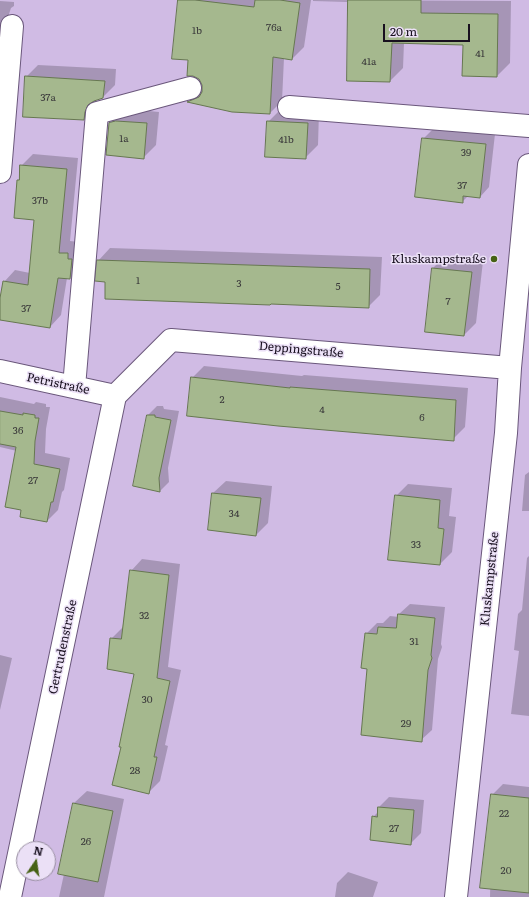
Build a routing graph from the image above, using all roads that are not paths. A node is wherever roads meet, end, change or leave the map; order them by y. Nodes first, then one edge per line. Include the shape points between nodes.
1 (12, 26) dead end
2 (190, 88) dead end
3 (289, 106) dead end
4 (529, 126) edge
5 (529, 165) edge
6 (0, 172) edge
7 (527, 216) edge
8 (510, 368) junction
9 (0, 371) edge
10 (74, 387) junction
11 (115, 396) junction
12 (10, 897) edge
13 (456, 897) edge

1 - 6 street
2 - 10 street via 97,113
3 - 4 street
5 - 7 street, Kluskampstraße
7 - 8 street, Kluskampstraße
8 - 11 street, Deppingstraße via 172,340
8 - 13 street, Kluskampstraße via 506,433
9 - 10 street, Petristraße
10 - 11 street, Petristraße
11 - 12 street, Gertrudenstraße

